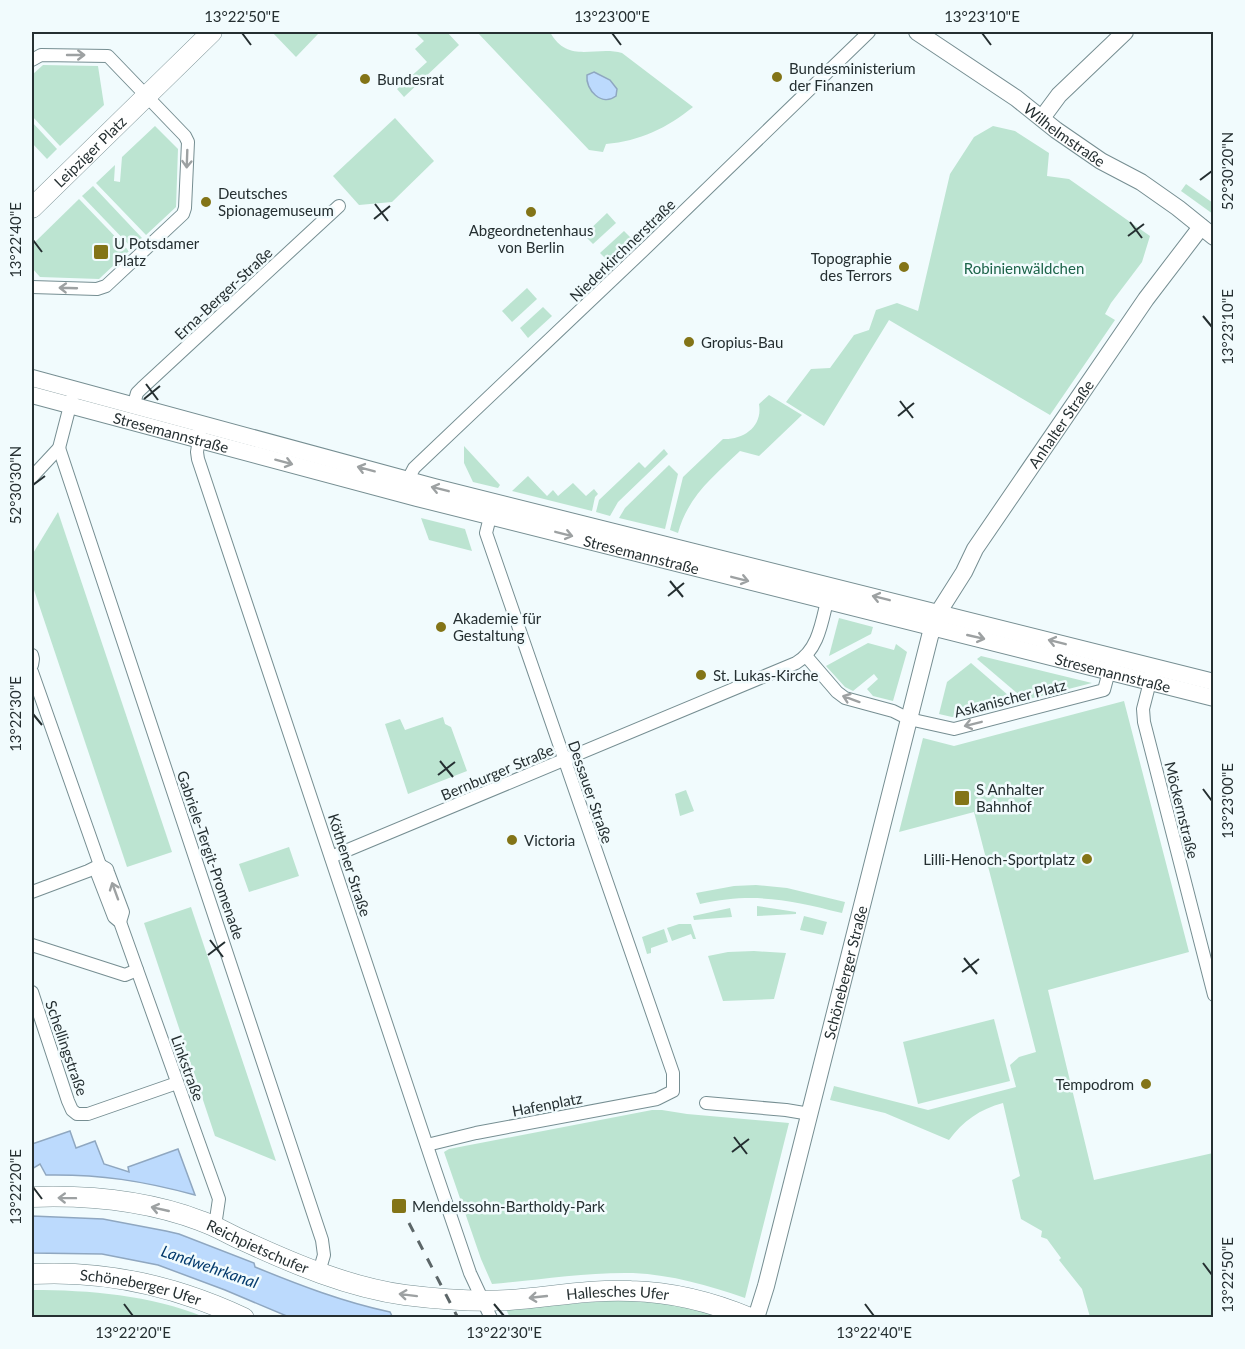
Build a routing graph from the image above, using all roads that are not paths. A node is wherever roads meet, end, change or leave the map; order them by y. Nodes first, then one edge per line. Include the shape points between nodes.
1 (212, 32) edge
2 (869, 32) edge
3 (917, 32) edge
4 (1125, 32) edge
5 (32, 60) edge
6 (146, 95) junction
7 (1042, 118) junction
8 (339, 206) dead end
9 (32, 208) edge
10 (1207, 232) edge
11 (32, 287) edge
12 (32, 378) edge
13 (32, 394) edge
14 (72, 398) junction
15 (133, 407) junction
16 (200, 432) junction
17 (60, 448) junction
18 (32, 477) edge
19 (405, 487) junction
20 (492, 509) junction
21 (829, 593) junction
22 (935, 620) junction
23 (32, 655) edge
24 (806, 656) junction
25 (1111, 664) junction
26 (32, 665) edge
27 (32, 672) edge
28 (1152, 675) junction
29 (1214, 682) edge
30 (1214, 698) edge
31 (909, 719) junction
32 (564, 759) junction
33 (331, 857) junction
34 (100, 865) junction
35 (32, 892) edge
36 (32, 945) edge
37 (137, 970) junction
38 (32, 992) edge
39 (1214, 994) edge
40 (177, 1083) junction
41 (673, 1091) joint
42 (706, 1103) dead end
43 (810, 1114) junction
44 (427, 1145) junction
45 (32, 1197) edge
46 (215, 1226) junction
47 (319, 1272) junction
48 (32, 1274) edge
49 (487, 1310) edge
50 (244, 1317) edge
51 (750, 1317) edge
52 (756, 1317) edge

1 - 6 main road, Leipziger Platz
2 - 19 street, Niederkirchnerstraße via 414,468
3 - 7 main road, Wilhelmstraße
4 - 7 main road via 1059,95
5 -> 6 street via 41,55 108,56
6 - 9 main road, Leipziger Platz
6 -> 11 street via 187,139 184,212 102,289
7 - 10 main road, Wilhelmstraße via 1101,161 1155,192
8 - 15 street, Erna-Berger-Straße via 142,388
10 - 22 main road, Anhalter Straße via 1146,299 986,532
12 - 14 main road
13 - 14 main road
14 - 15 main road, Stresemannstraße
14 - 16 main road, Stresemannstraße
14 - 17 street
15 - 16 main road, Stresemannstraße
16 - 19 main road, Stresemannstraße
16 - 33 street, Köthener Straße via 198,459
17 - 18 street
17 - 47 street, Gabriele-Tergit-Promenade via 322,1240 324,1255
19 - 20 main road, Stresemannstraße
20 - 21 main road, Stresemannstraße
20 - 32 street, Dessauer Straße via 486,533
21 - 22 main road, Stresemannstraße
21 - 24 street via 817,640
22 - 25 main road, Stresemannstraße
22 - 31 main road, Schöneberger Straße
23 - 26 street
31 -> 24 street, Askanischer Platz via 842,697
24 - 32 street, Bernburger Straße
25 - 28 main road, Stresemannstraße
25 -> 31 street, Askanischer Platz via 1104,690 954,729
27 - 34 street, Linkstraße
28 - 29 main road, Stresemannstraße
28 - 30 main road, Stresemannstraße
28 - 39 street, Möckernstraße via 1143,709 1144,722
31 - 43 main road, Schöneberger Straße
32 - 33 street, Bernburger Straße
32 - 41 street, Dessauer Straße via 672,1073
33 - 44 street, Köthener Straße
34 - 35 street
34 - 37 street, Linkstraße via 107,869 123,912 120,922
36 - 37 street via 125,975
37 - 40 street, Linkstraße
38 - 40 street, Schellingstraße via 68,1101 77,1114 88,1114
40 - 46 street, Linkstraße via 219,1199
41 - 44 street, Hafenplatz via 657,1099
42 - 43 street
43 - 52 main road, Schöneberger Straße
44 - 49 street, Köthener Straße
46 -> 45 main road, Reichpietschufer via 176,1212 130,1203
46 - 47 main road, Reichpietschufer
49 -> 47 main road, Reichpietschufer via 394,1293
48 - 50 main road, Schöneberger Ufer via 79,1274 132,1281 187,1294
51 -> 49 main road, Hallesches Ufer via 671,1294 630,1290

